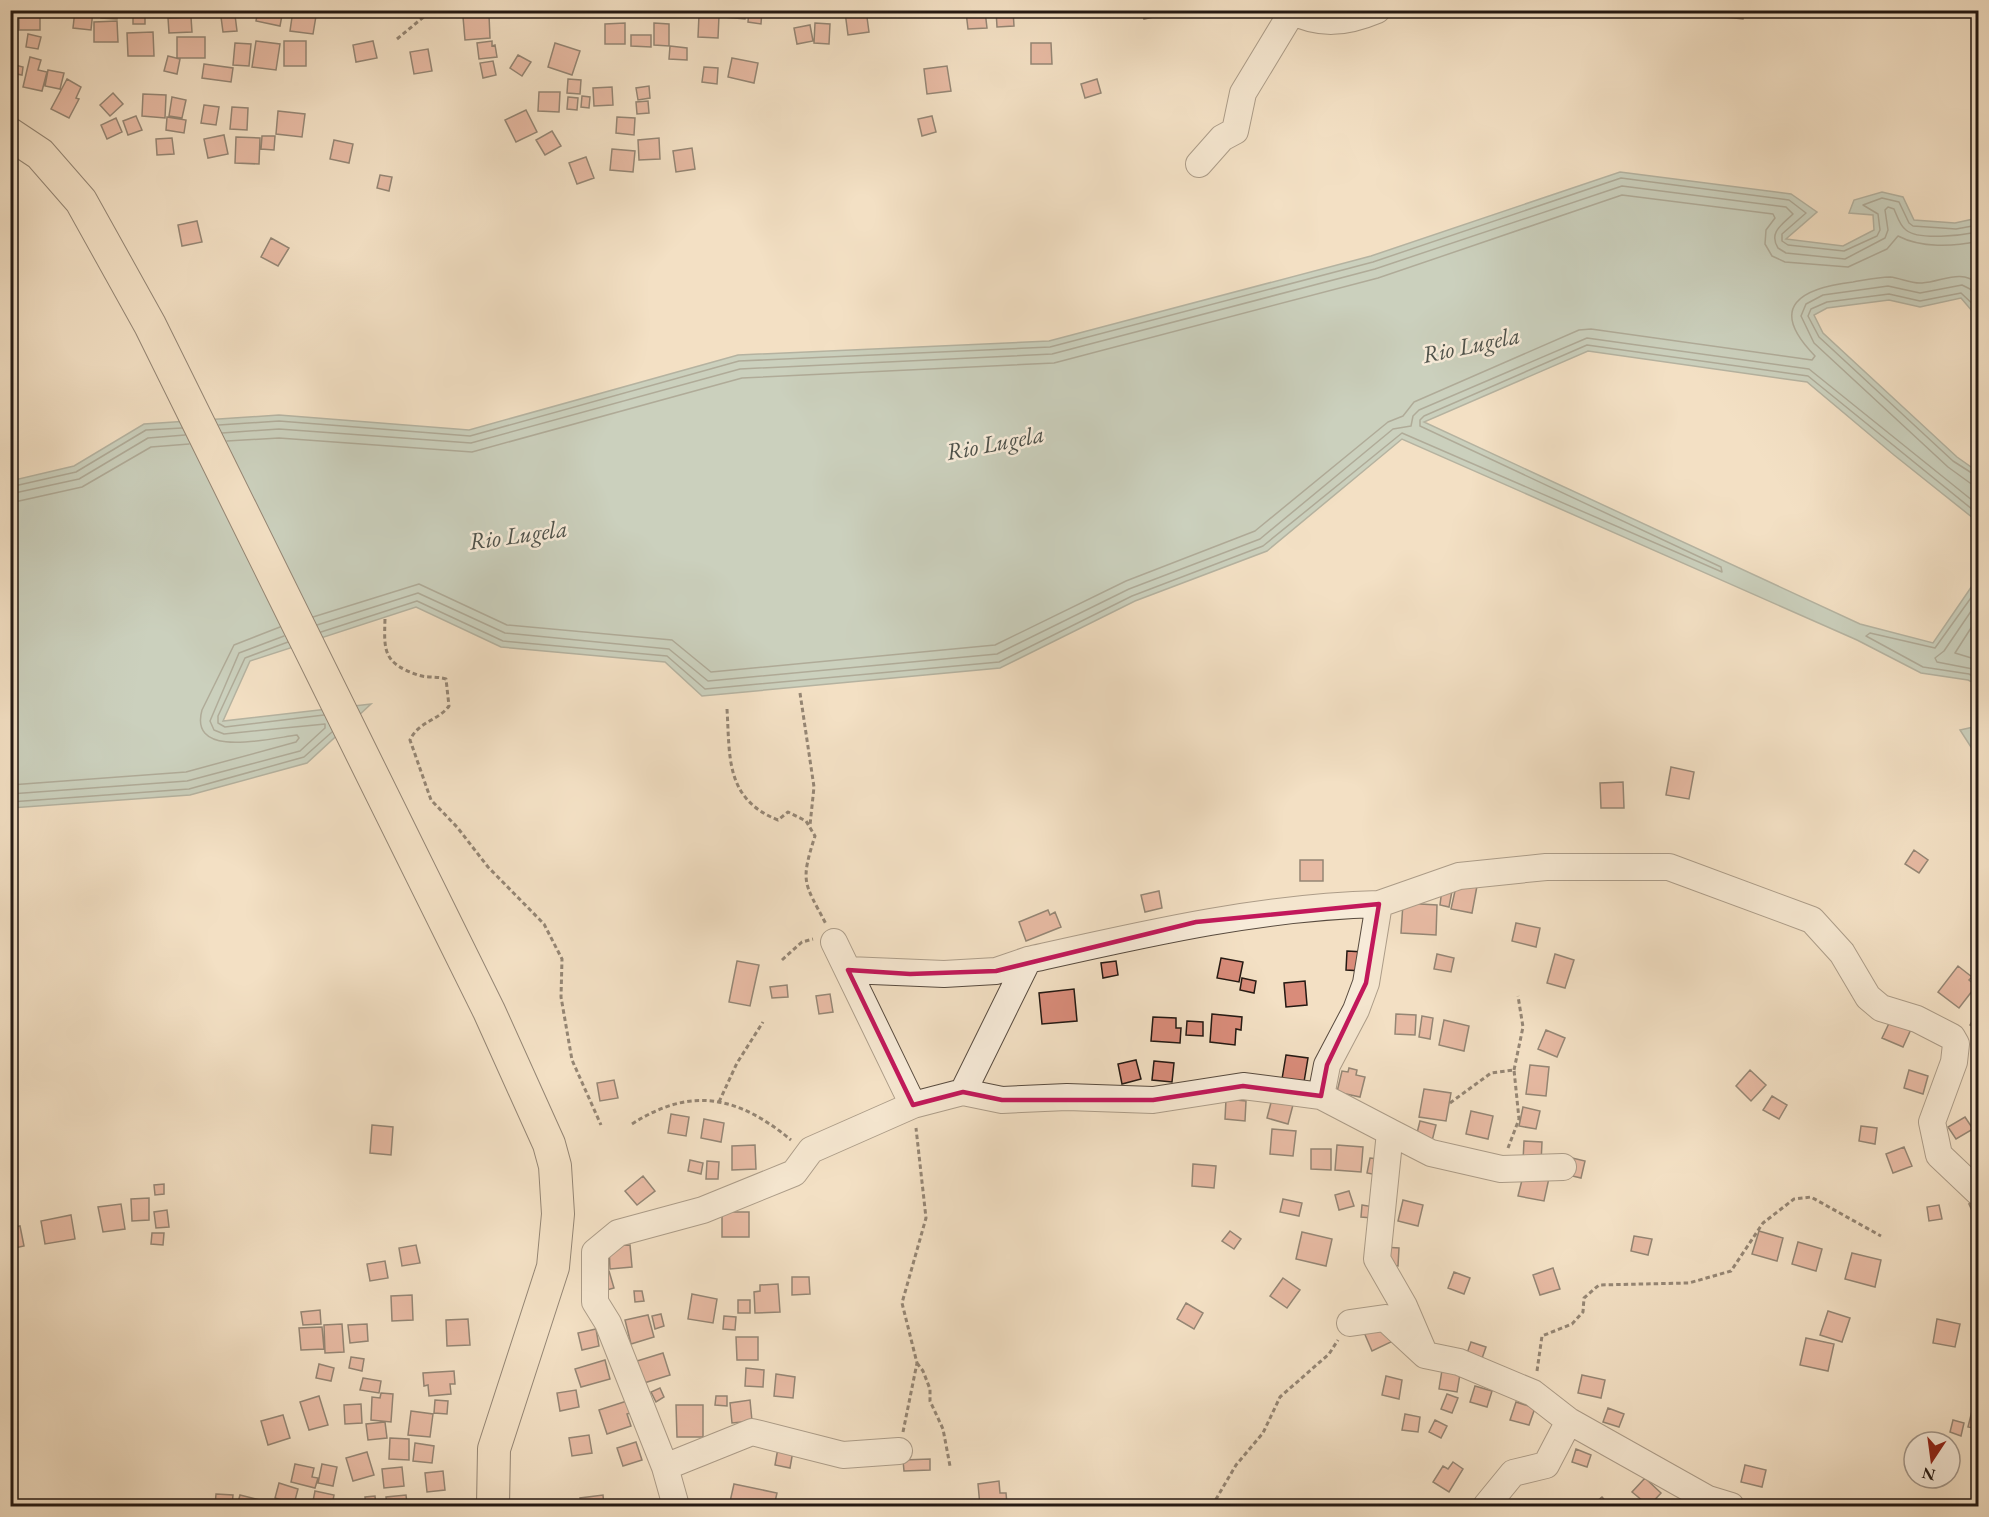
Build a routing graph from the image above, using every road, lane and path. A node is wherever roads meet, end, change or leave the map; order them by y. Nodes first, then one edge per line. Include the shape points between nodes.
1 (432, 10) edge
2 (1377, 10) edge
3 (1290, 11) edge
4 (397, 39) dead end
5 (10, 134) edge
6 (1200, 164) dead end
7 (386, 619) dead end
8 (800, 693) dead end
9 (727, 710) dead end
10 (810, 827) junction
11 (1378, 904) junction
12 (834, 942) junction
13 (782, 960) dead end
14 (1028, 960) junction
15 (848, 970) junction
16 (1518, 996) dead end
17 (763, 1022) dead end
18 (1514, 1070) junction
19 (963, 1092) junction
20 (1321, 1096) junction
21 (719, 1102) junction
22 (1450, 1103) dead end
23 (913, 1105) junction
24 (632, 1124) dead end
25 (601, 1125) dead end
26 (1390, 1132) junction
27 (811, 1150) junction
28 (1563, 1167) dead end
29 (1500, 1169) junction
30 (1978, 1192) edge
31 (1881, 1236) dead end
32 (1350, 1323) joint
33 (1425, 1355) junction
34 (917, 1363) junction
35 (1533, 1394) junction
36 (1569, 1421) junction
37 (899, 1451) joint
38 (950, 1466) dead end
39 (665, 1467) junction
40 (493, 1506) edge
41 (676, 1506) edge
42 (1212, 1506) edge
43 (1486, 1506) edge
44 (1731, 1506) edge

1 - 4 path
2 - 3 street via 1338,23 1321,22
3 - 6 street via 1244,93 1235,131 1222,138
5 - 40 main road via 40,154 81,201 150,324 489,1011 549,1144 555,1166 558,1214 553,1267 494,1449
7 - 25 path via 384,650 389,658 420,676 446,679 449,706 443,714 416,729 410,740 416,761 431,800 544,924 562,959 561,997 572,1060
8 - 10 path via 814,787
9 - 10 path via 730,770 745,796 764,814 778,820 788,812
10 - 12 path via 815,836 805,883
11 - 14 street via 1341,904 1196,922
11 - 20 street via 1366,982 1327,1065
11 - 30 street via 1459,876 1546,867 1669,867 1812,920 1842,952 1868,998 1881,1008 1917,1019 1952,1037 1956,1044 1954,1062 1932,1122 1939,1155
12 - 13 path via 823,936 802,942
12 - 15 street
14 - 15 street via 996,971 944,974
14 - 19 street
15 - 23 street
16 - 18 path via 1523,1028
17 - 21 path via 737,1063
18 - 22 path via 1491,1073
18 - 29 path via 1520,1119
19 - 20 street via 1002,1100 1154,1100 1243,1086
19 - 23 street
20 - 26 street
21 - 24 path via 686,1099 656,1109
21 - 27 path via 776,1127 801,1148
23 - 27 street
23 - 34 path via 926,1218 902,1303
26 - 29 street via 1431,1153
26 - 33 street via 1377,1259 1404,1306
27 - 39 street via 794,1173 703,1210 618,1233 595,1252 595,1302 608,1323
28 - 29 street
31 - 35 path via 1811,1197 1794,1199 1763,1223 1731,1271 1689,1283 1599,1285 1584,1298 1583,1311 1572,1324 1542,1336
32 - 33 street via 1385,1318
32 - 42 path via 1329,1354 1280,1397 1263,1433 1236,1465
33 - 35 street via 1459,1362
34 - 37 path
34 - 38 path via 943,1429
35 - 36 street
36 - 43 street via 1546,1465 1513,1473
36 - 44 street via 1708,1499
37 - 39 street via 843,1455 752,1432
39 - 41 street

